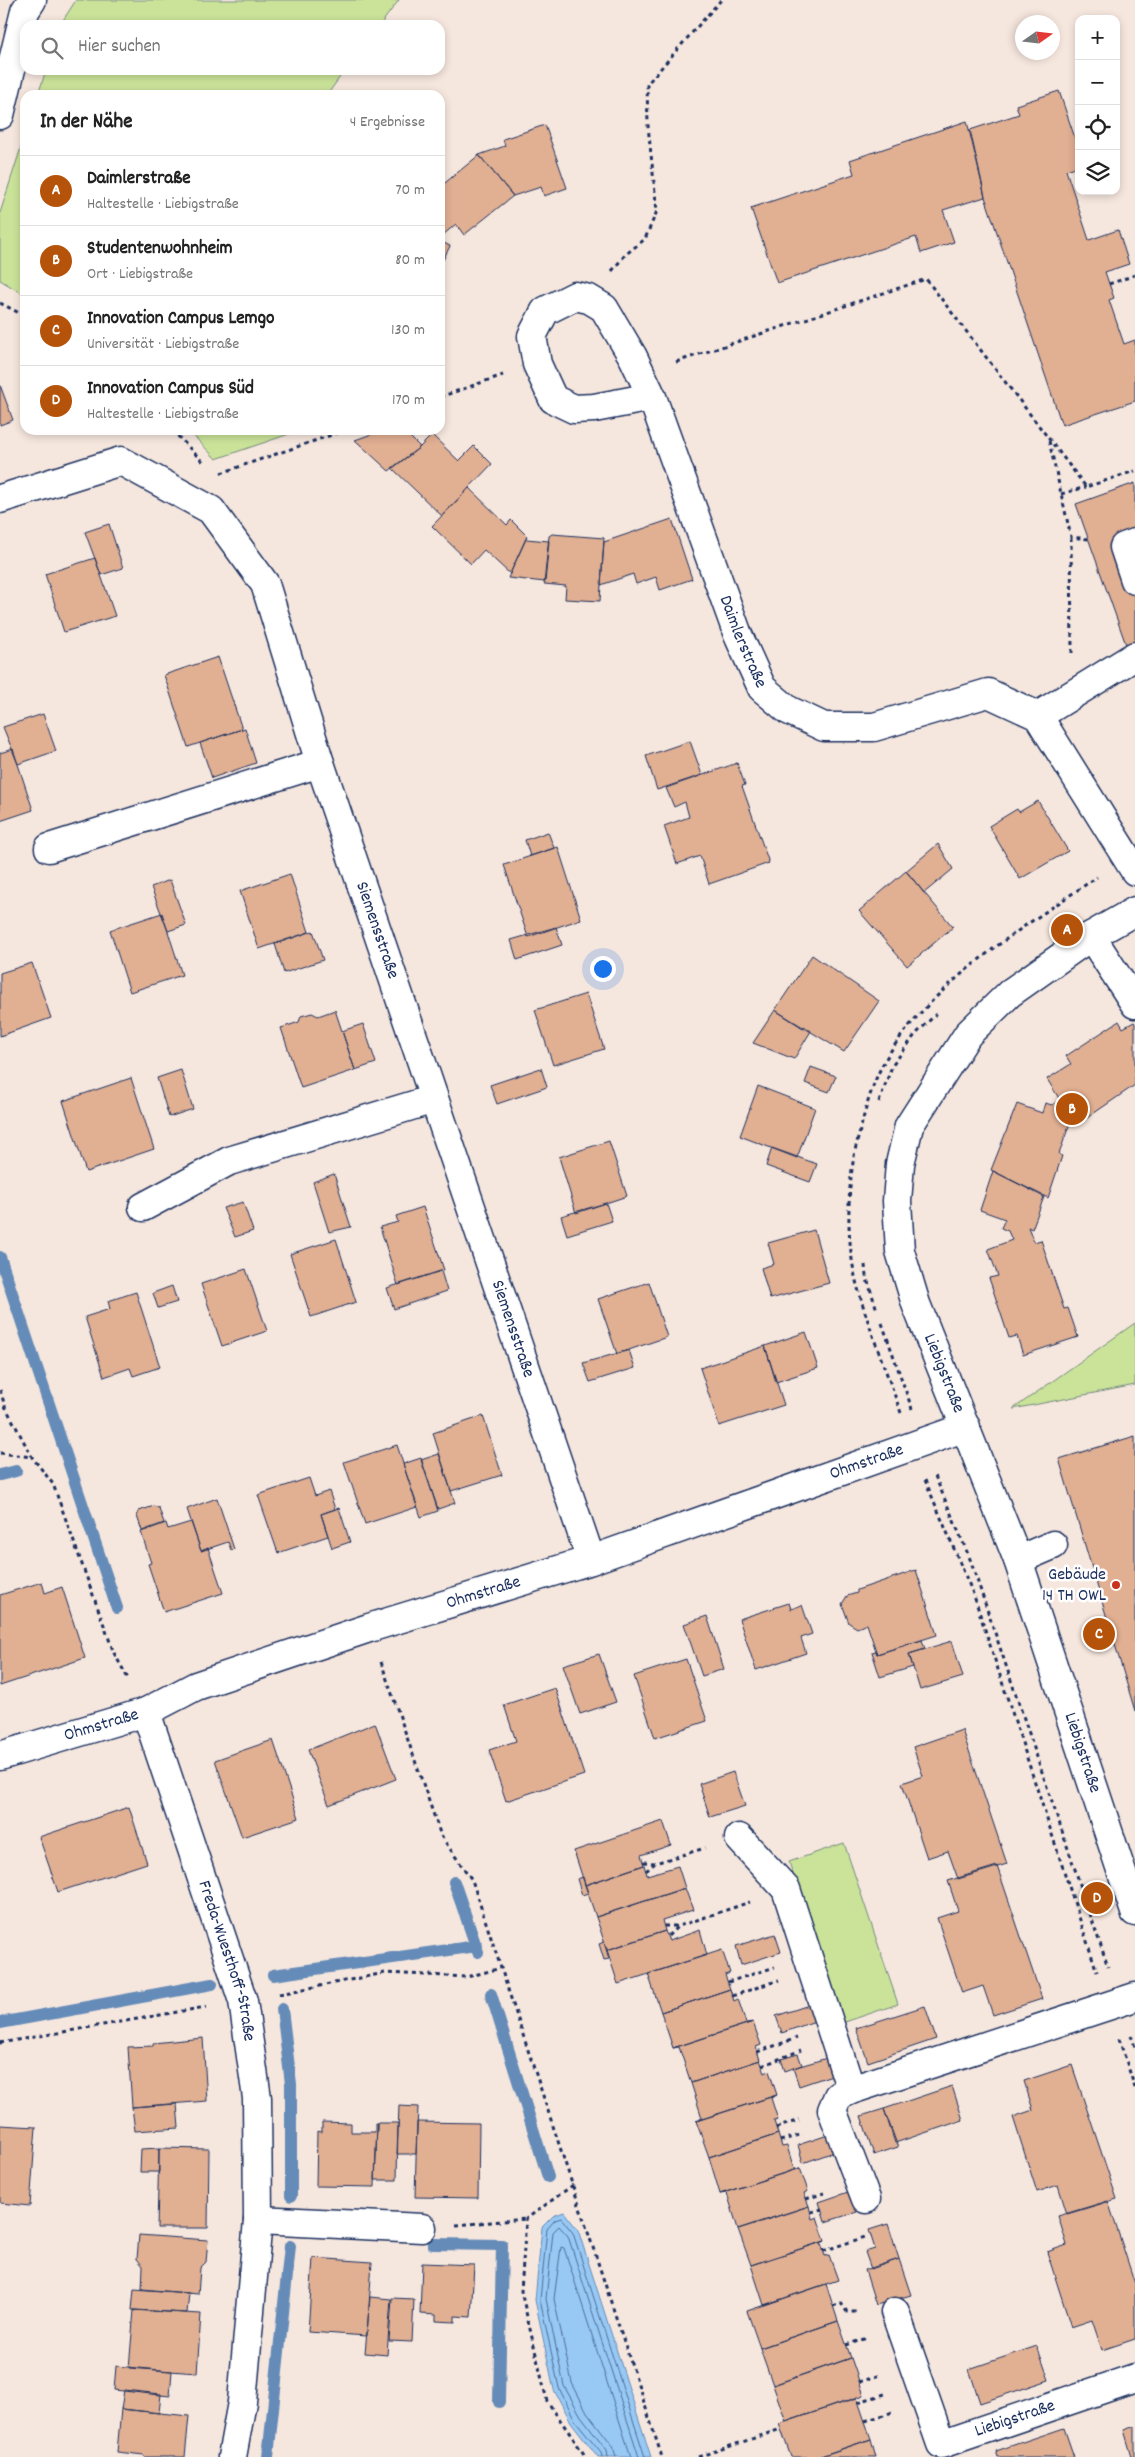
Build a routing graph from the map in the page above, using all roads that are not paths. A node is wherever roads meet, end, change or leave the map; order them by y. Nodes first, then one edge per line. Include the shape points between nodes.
1 (32, 0) edge
2 (23, 20) edge
3 (20, 32) edge
4 (0, 115) edge
5 (646, 385) junction
6 (0, 499) edge
7 (1135, 543) edge
8 (1135, 580) edge
9 (1135, 656) edge
10 (1038, 716) junction
11 (320, 763) junction
12 (49, 848) dead end
13 (1135, 871) edge
14 (1135, 912) edge
15 (1091, 936) junction
16 (1135, 1004) edge
17 (434, 1099) junction
18 (143, 1208) dead end
19 (966, 1427) junction
20 (1052, 1545) dead end
21 (591, 1560) junction
22 (1018, 1560) junction
23 (146, 1712) junction
24 (0, 1756) edge
25 (739, 1838) road end
26 (1135, 1912) edge
27 (1135, 1997) edge
28 (851, 2090) junction
29 (866, 2199) dead end
30 (258, 2220) junction
31 (422, 2228) road end
32 (895, 2312) dead end
33 (1135, 2378) edge
34 (943, 2451) edge
35 (232, 2457) edge

1 - 2 street
3 - 4 street
5 - 5 street, Daimlerstraße via 604,308 589,299 575,296 545,311 532,336 537,364 553,399 574,409 594,408
5 - 10 street, Daimlerstraße via 738,635 762,688 788,710 824,727 874,727 988,693
6 - 11 street, Siemensstraße via 121,461 211,510 265,584
7 - 8 street via 1124,547
9 - 10 street
10 - 13 street
11 - 12 street
11 - 17 street, Siemensstraße
14 - 15 street, Liebigstraße
15 - 16 street
15 - 19 street, Liebigstraße via 1010,994 968,1034 909,1126 900,1164 897,1201 900,1251 916,1304
17 - 18 street via 229,1161
17 - 21 street, Siemensstraße
19 - 21 street, Ohmstraße
19 - 22 street, Liebigstraße
20 - 22 street
21 - 23 street, Ohmstraße via 196,1686
22 - 26 street, Liebigstraße
23 - 24 street, Ohmstraße
23 - 30 street, Freda-Wuesthoff-Straße via 243,2001 257,2098
25 - 28 street via 786,1889
27 - 28 street
28 - 29 street via 838,2096 832,2110
30 - 31 street
30 - 35 street, Freda-Wuesthoff-Straße via 242,2402
32 - 34 street, Liebigstraße
33 - 34 street, Liebigstraße

